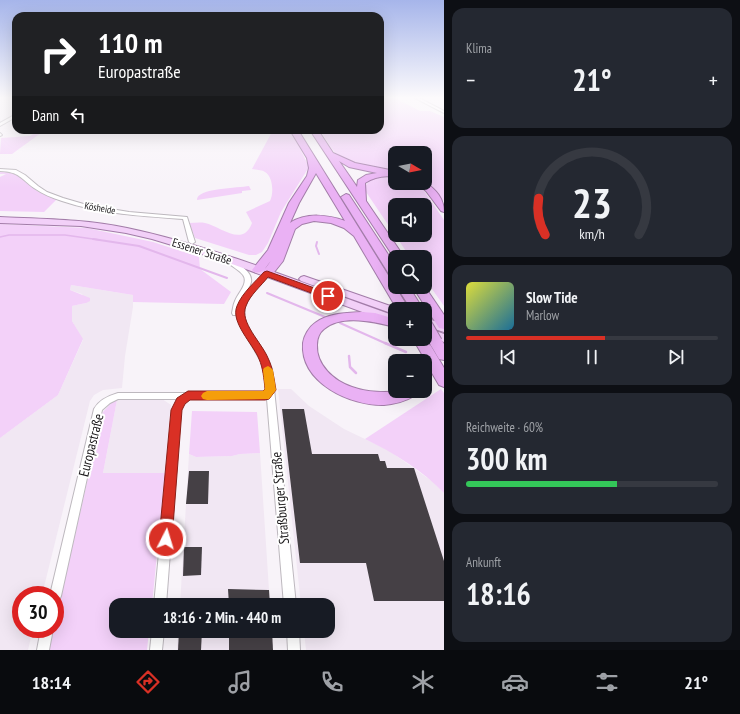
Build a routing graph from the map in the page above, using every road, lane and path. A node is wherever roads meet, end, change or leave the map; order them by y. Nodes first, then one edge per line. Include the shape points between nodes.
1 (296, 134) edge
2 (306, 134) edge
3 (317, 134) edge
4 (328, 152) junction
5 (311, 158) junction
6 (0, 170) edge
7 (388, 173) edge
8 (388, 174) edge
9 (430, 190) edge
10 (363, 204) junction
11 (444, 209) edge
12 (0, 215) edge
13 (0, 220) edge
14 (192, 242) junction
15 (394, 250) edge
16 (224, 258) junction
17 (373, 258) junction
18 (388, 263) edge
19 (265, 269) junction
20 (248, 284) junction
21 (424, 294) edge
22 (395, 302) edge
23 (388, 306) edge
24 (388, 319) edge
25 (388, 321) edge
26 (432, 323) edge
27 (443, 324) edge
28 (432, 330) edge
29 (249, 334) junction
30 (440, 340) edge
31 (423, 346) edge
32 (444, 355) edge
33 (444, 381) edge
34 (270, 390) junction
35 (188, 396) junction
36 (390, 398) edge
37 (57, 586) edge
38 (161, 598) edge
39 (289, 598) edge
40 (45, 638) edge
41 (157, 638) edge
42 (293, 638) edge
43 (43, 650) edge
44 (156, 650) edge
45 (294, 650) edge

1 - 5 highway
2 - 18 highway
3 - 4 highway
4 - 7 highway via 352,165
4 - 10 highway
5 - 17 highway
5 - 19 highway via 311,176 294,203
6 - 14 street, Kösheide via 17,172 40,190 89,207 185,218
8 - 10 highway via 376,175 361,182
9 - 11 highway
10 - 15 highway
12 - 14 main road, Essener Straße via 102,221 158,231
13 - 16 main road, Essener Straße via 60,221 126,230 177,242
14 - 19 main road, Essener Straße
16 - 19 main road, Essener Straße
16 - 20 street via 245,271 249,277
17 - 19 highway via 348,226 333,220 314,218 294,224 281,253
17 - 22 highway
19 - 20 street
19 - 23 main road, Essener Straße
19 - 24 main road, Essener Straße
19 - 29 street via 241,307 242,323
20 - 29 street via 236,305 235,313 239,323
21 - 27 highway
25 - 36 highway via 363,316 342,316 319,326 312,333 309,342 310,358 317,371 329,382 355,395
26 - 27 main road
28 - 30 highway, bridge
29 - 34 street via 268,369
30 - 32 highway
31 - 33 highway
34 - 35 street, Europastraße via 265,396
34 - 39 street, Straßburger Straße
35 - 37 street, Europastraße via 118,396 103,403 98,409
35 - 38 street via 180,401 177,408
40 - 43 street
41 - 44 street
42 - 45 street

